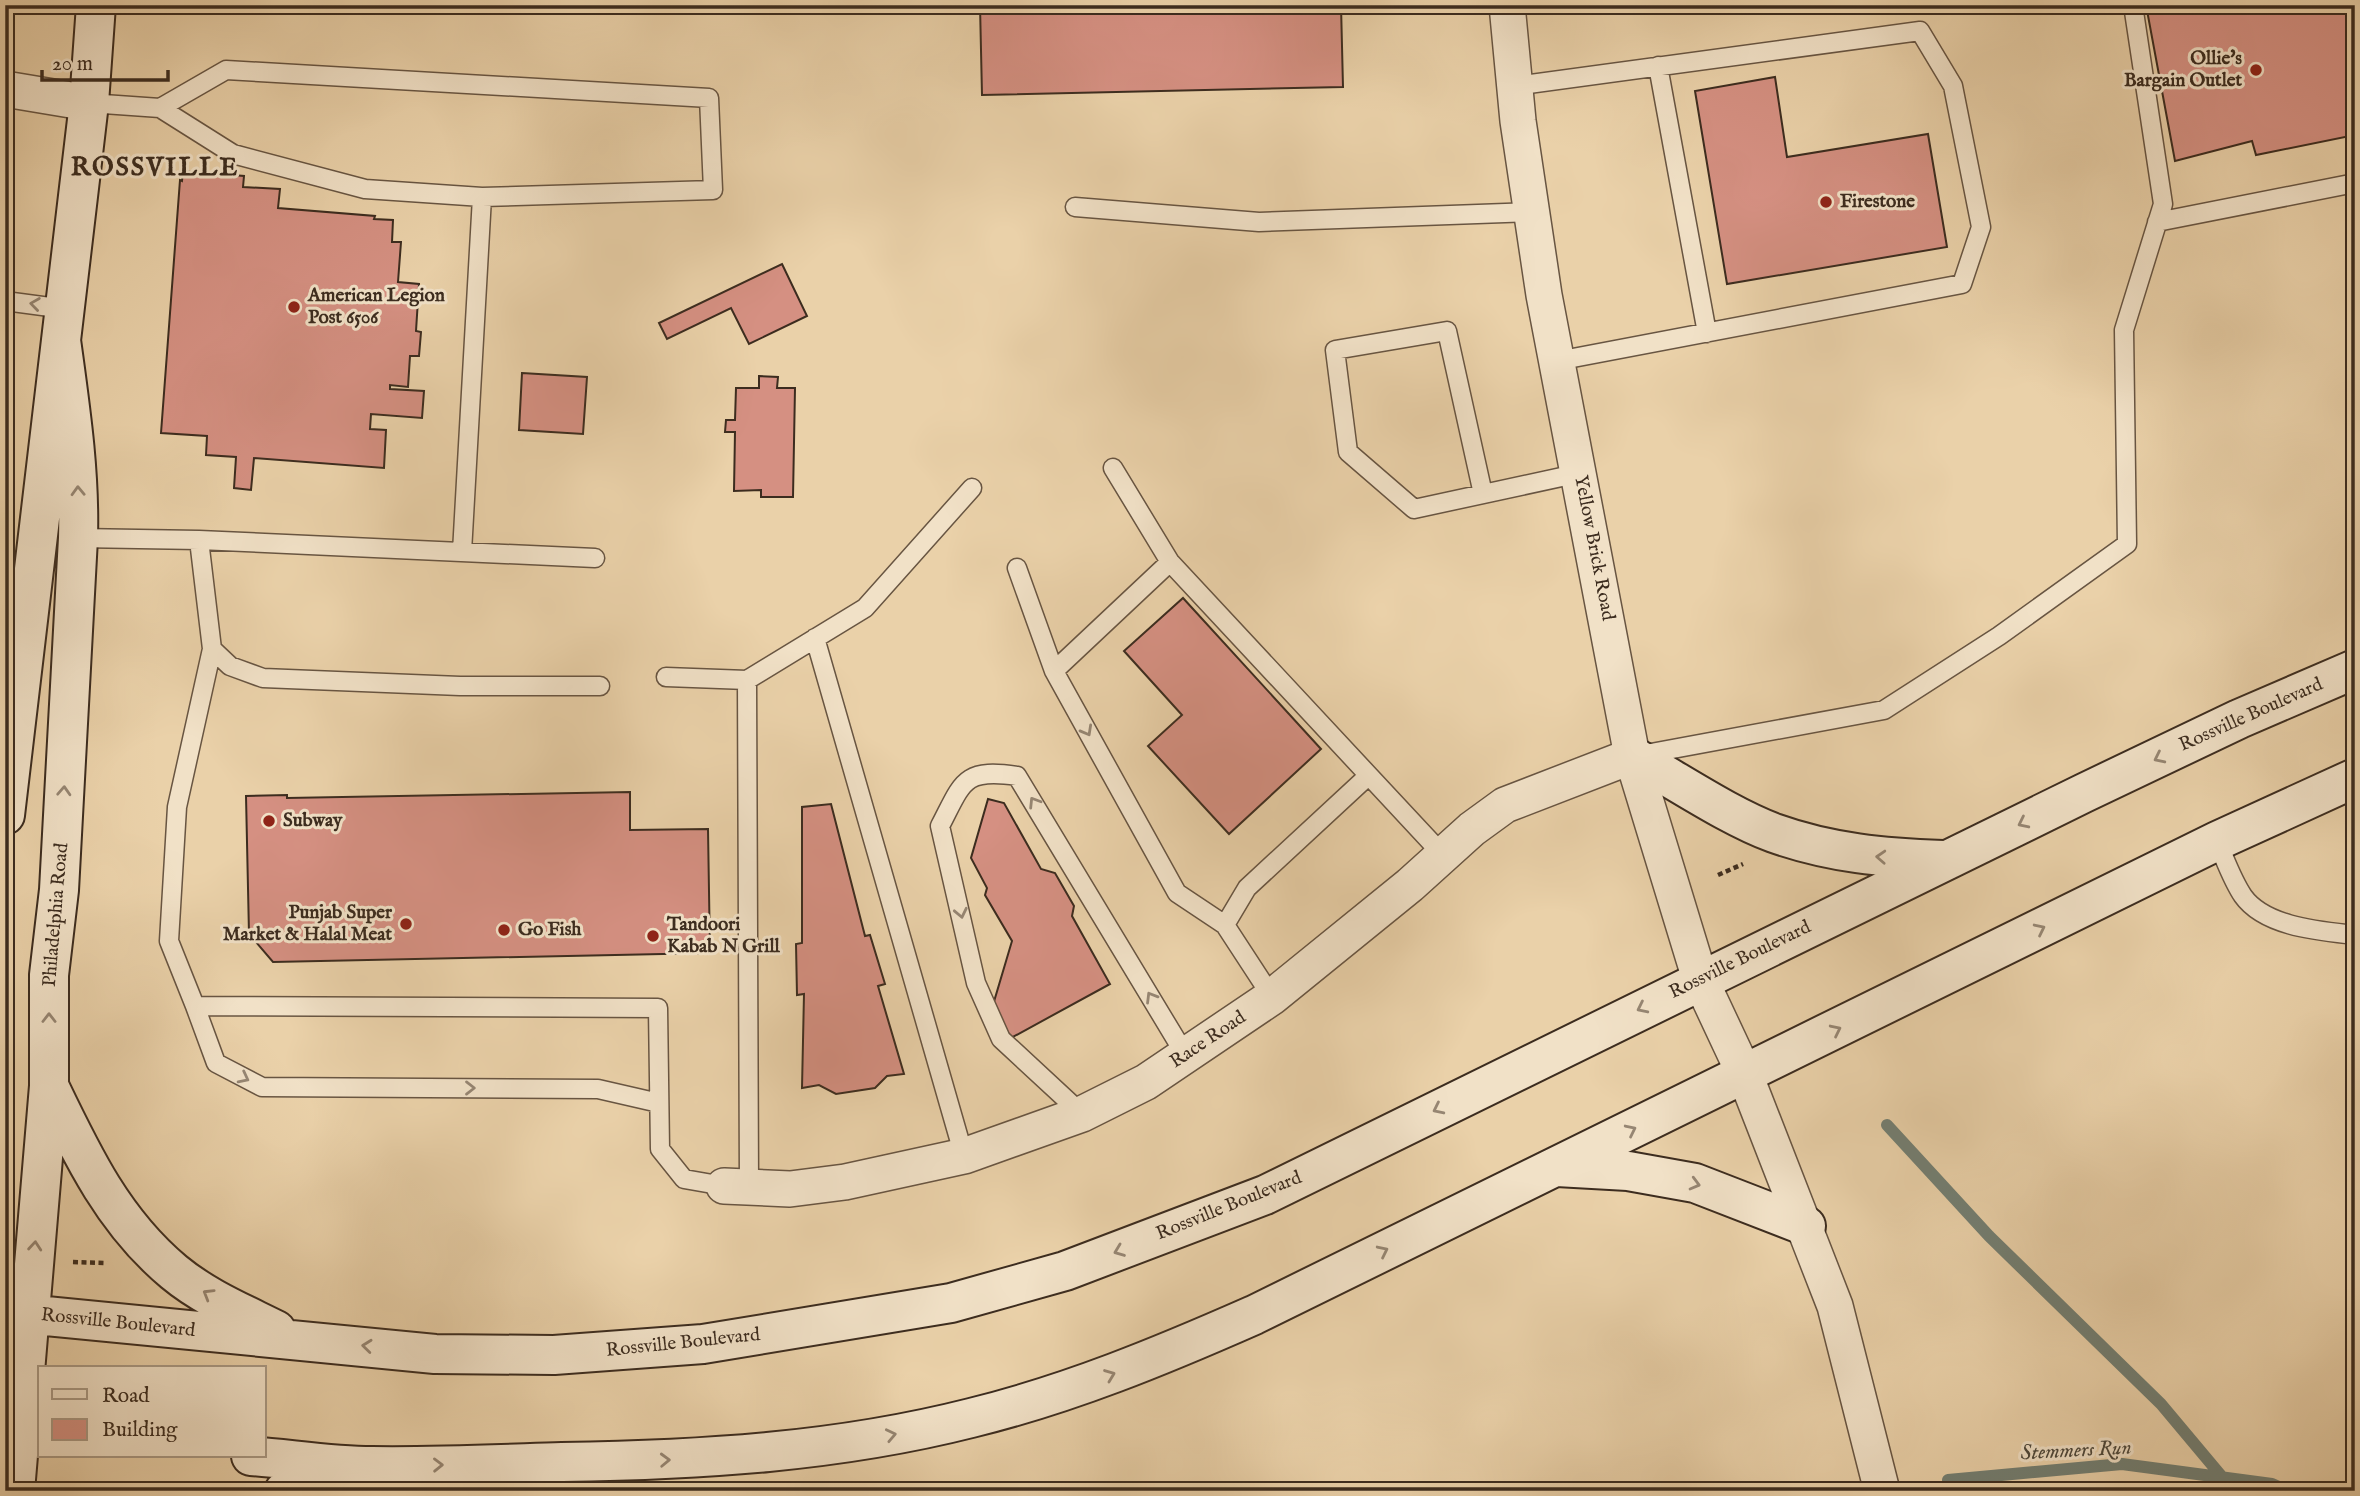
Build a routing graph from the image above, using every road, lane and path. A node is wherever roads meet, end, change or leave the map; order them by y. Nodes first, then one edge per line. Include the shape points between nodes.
1 (96, 5) edge
2 (1507, 5) edge
3 (2133, 5) edge
4 (1658, 66) junction
5 (1515, 86) junction
6 (5, 89) edge
7 (89, 103) junction
8 (160, 108) junction
9 (2355, 183) edge
10 (482, 197) junction
11 (1075, 207) dead end
12 (1531, 212) junction
13 (2157, 222) junction
14 (5, 300) edge
15 (63, 324) junction
16 (1707, 332) junction
17 (1557, 361) junction
18 (1113, 468) dead end
19 (1580, 473) junction
20 (972, 488) dead end
21 (1483, 494) junction
22 (78, 538) junction
23 (200, 540) junction
24 (462, 552) junction
25 (595, 558) dead end
26 (1170, 562) junction
27 (1017, 568) dead end
28 (815, 638) junction
29 (212, 649) junction
30 (2355, 669) edge
31 (1054, 671) junction
32 (666, 677) dead end
33 (747, 680) junction
34 (600, 686) dead end
35 (1632, 756) junction
36 (1368, 776) junction
37 (2355, 778) edge
38 (5, 815) edge
39 (2217, 841) junction
40 (1443, 855) junction
41 (1949, 860) junction
42 (1225, 925) junction
43 (2355, 935) edge
44 (1700, 979) junction
45 (1272, 997) junction
46 (195, 1006) junction
47 (1186, 1056) junction
48 (1745, 1075) junction
49 (49, 1086) junction
50 (659, 1103) junction
51 (1082, 1114) junction
52 (964, 1156) junction
53 (1555, 1167) junction
54 (737, 1186) junction
55 (1806, 1226) junction
56 (121, 1264) dead end
57 (69, 1272) dead end
58 (17, 1313) edge
59 (290, 1338) junction
60 (22, 1430) edge
61 (266, 1457) edge
62 (370, 1466) junction
63 (15, 1491) edge
64 (284, 1491) edge
65 (1882, 1491) edge

1 - 7 main road, Philadelphia Road
2 - 5 street, Yellow Brick Road
3 - 13 lane via 2163,204
4 - 5 lane
4 - 16 lane
4 - 16 lane via 1920,31 1954,86 1982,227 1962,284
5 - 12 street, Yellow Brick Road
6 - 7 street
7 - 8 lane
7 - 15 main road, Philadelphia Road
8 - 10 lane via 233,154 365,189
8 - 10 lane via 226,71 709,98 713,190
9 - 13 lane
10 - 24 lane
11 - 12 lane via 1259,222
12 - 17 street, Yellow Brick Road
13 - 35 lane via 2124,330 2127,544 1999,636 1884,710
15 -> 14 lane
22 -> 15 main road, Philadelphia Road via 79,492
15 - 38 main road, Philadelphia Road
16 - 17 lane
17 - 19 street, Yellow Brick Road
18 - 26 lane
19 - 21 lane
19 - 35 street, Yellow Brick Road
20 - 28 lane via 865,608
21 - 21 lane via 1414,509 1348,452 1335,350 1447,331
22 - 23 lane
49 -> 22 main road, Philadelphia Road via 49,975 59,890
23 - 24 lane
23 - 29 lane
24 - 25 lane
26 - 31 lane
26 - 36 lane
27 - 31 lane
28 - 33 lane
28 - 52 lane
29 - 34 lane via 230,666 263,678
29 - 46 lane via 177,807 169,941
30 -> 41 main road, Rossville Boulevard via 2239,719
31 -> 42 lane via 1177,892
32 - 33 lane
33 - 54 lane
35 - 40 street, Race Road via 1505,806
41 -> 35 main road via 1871,857 1772,832
35 - 44 street, Yellow Brick Road
36 - 40 lane
36 - 42 lane via 1247,888
37 - 39 main road
39 - 43 lane via 2241,894 2252,907 2321,931
48 -> 39 main road
40 - 45 street, Race Road
41 - 44 main road, Rossville Boulevard
42 - 45 lane
44 - 48 street, Yellow Brick Road
44 -> 59 main road, Rossville Boulevard via 1265,1195 1065,1271 951,1303 703,1344 554,1355 435,1354
45 - 47 street, Race Road
46 -> 50 lane via 216,1063 262,1087 598,1088
46 - 50 lane via 658,1008
47 - 51 street, Race Road
47 -> 51 lane via 1017,776 986,771 963,783 940,826 976,983 1000,1039
53 -> 48 main road
48 - 55 street, Yellow Brick Road
58 -> 49 main road, Philadelphia Road
59 -> 49 main road via 212,1297 175,1273 144,1244 111,1206
50 - 54 lane via 660,1149 684,1179
51 - 52 street, Race Road
52 - 54 street, Race Road via 845,1182 790,1189
53 -> 55 main road via 1628,1171 1695,1183
62 -> 53 main road via 753,1455 856,1443 971,1418 1069,1390 1166,1354
55 - 65 street, Yellow Brick Road via 1835,1306
56 - 57 path via 69,1262
58 - 59 main road, Rossville Boulevard
58 - 60 main road, Philadelphia Road
60 - 63 main road, Philadelphia Road
61 - 62 main road
62 - 64 main road

